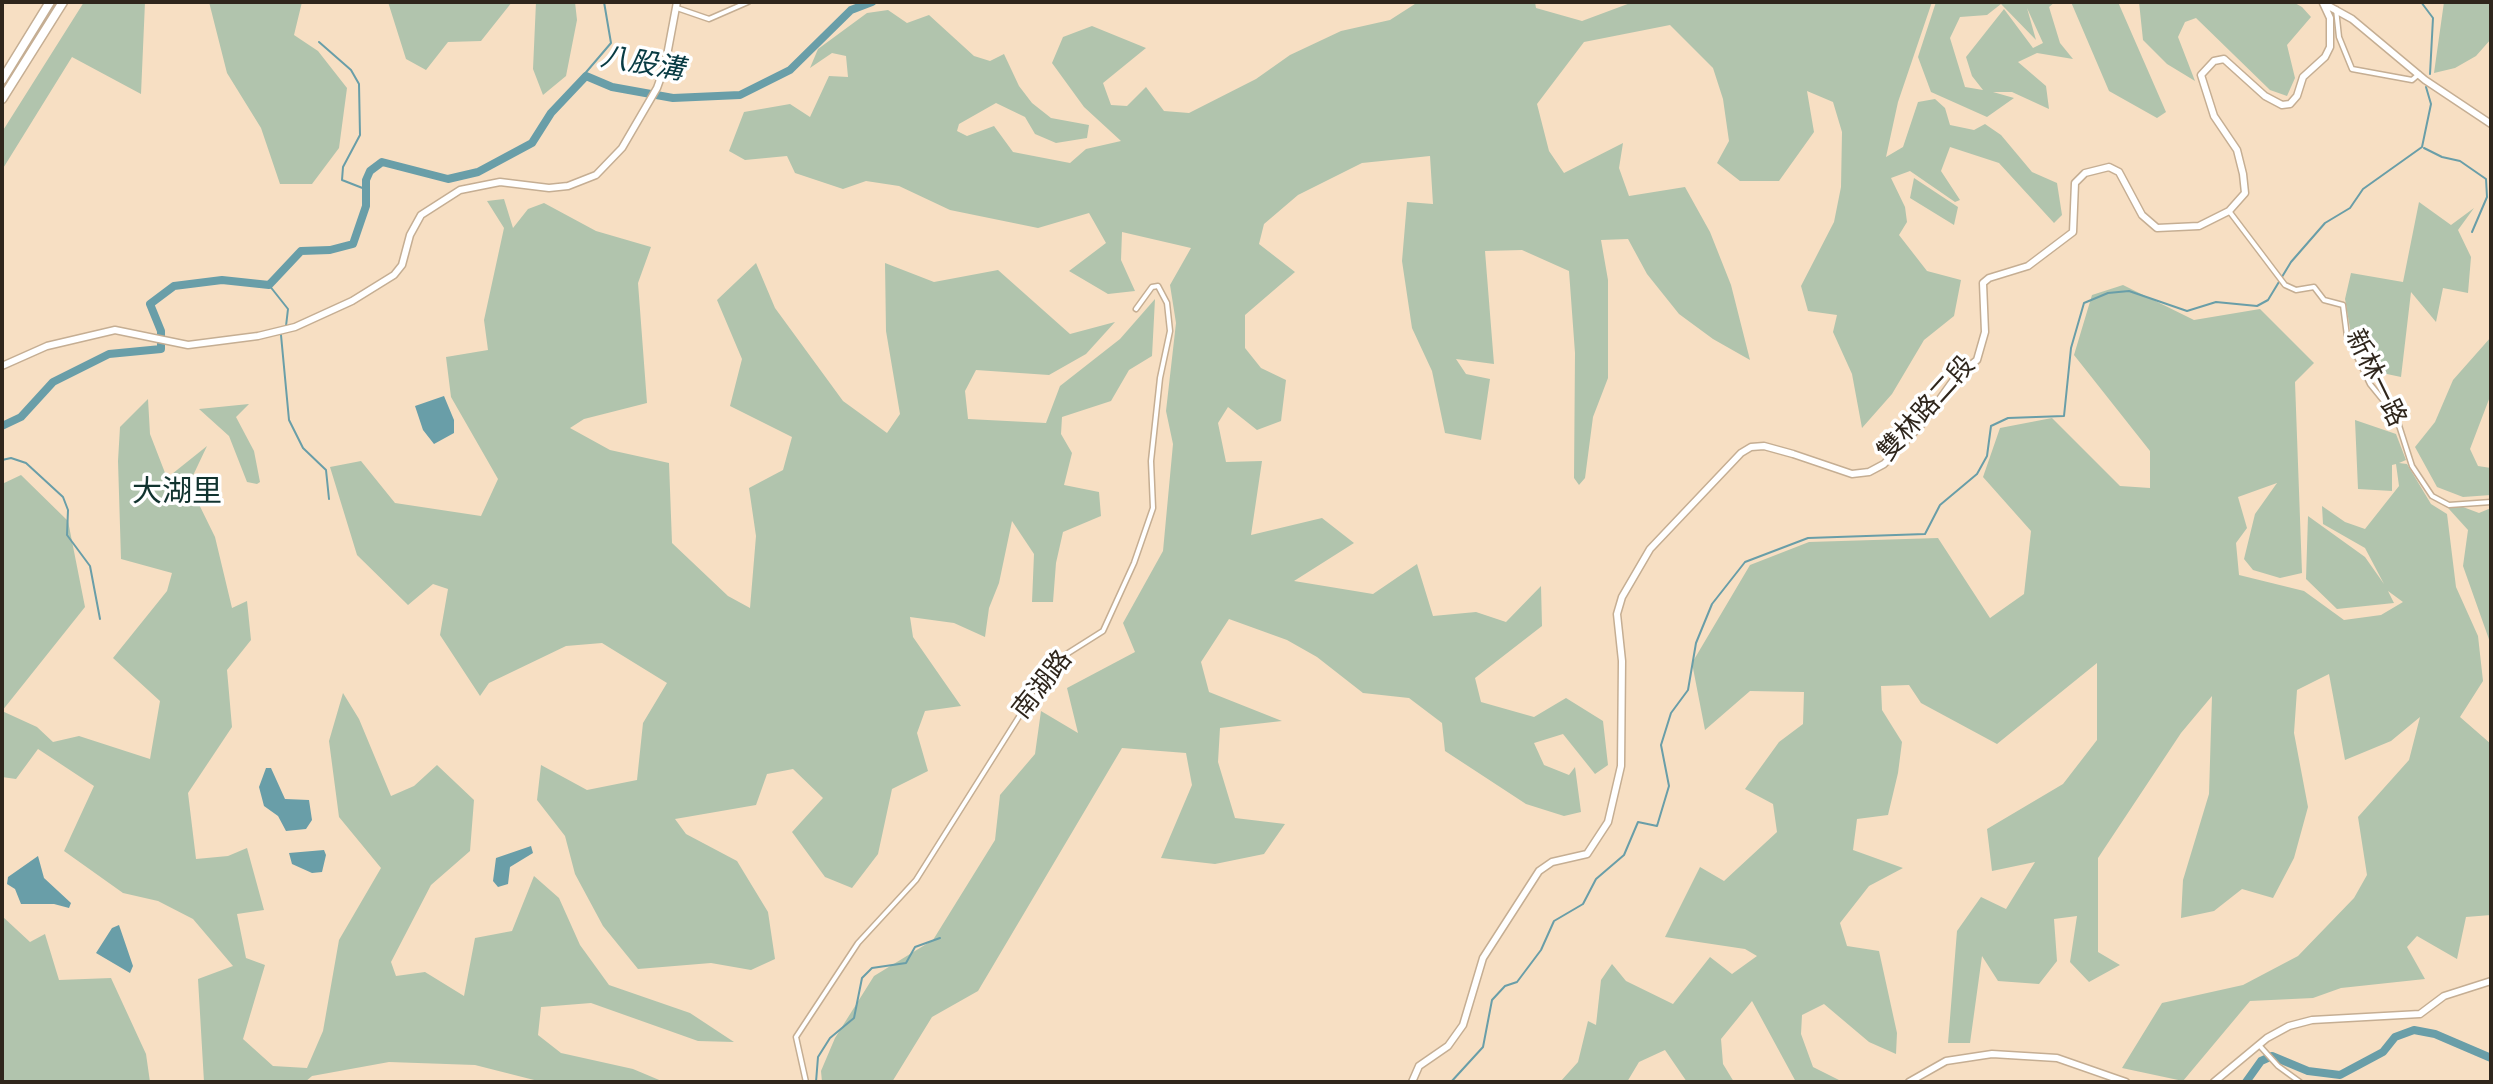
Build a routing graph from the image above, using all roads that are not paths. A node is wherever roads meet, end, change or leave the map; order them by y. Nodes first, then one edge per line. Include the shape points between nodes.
1 (50, 2) edge
2 (63, 2) edge
3 (748, 2) edge
4 (2322, 2) edge
5 (677, 5) edge
6 (2336, 9) junction
7 (2419, 74) junction
8 (2, 80) edge
9 (2, 99) edge
10 (2491, 124) edge
11 (2229, 211) junction
12 (1136, 309) dead end
13 (2, 366) edge
14 (2491, 502) edge
15 (2491, 981) edge
16 (2259, 1045) junction
17 (2108, 1079) edge
18 (806, 1082) edge
19 (1412, 1082) edge
20 (1909, 1082) edge
21 (2126, 1082) edge
22 (2214, 1082) edge
23 (2300, 1082) edge

1 - 8 highway
2 - 9 highway
3 - 5 street via 709,19
4 - 6 street
4 - 11 street via 2330,18 2330,47 2303,77 2290,104 2265,96 2224,59 2214,61 2201,75 2214,116 2237,150 2243,174 2245,193
5 - 13 street via 657,88 609,165 589,179 549,188 483,183 460,190 429,208 416,223 394,275 295,327 188,345 124,330 91,333
6 - 7 street
6 - 7 street via 2339,37 2352,69 2412,80
7 - 10 street
11 - 14 street, 新林一路 via 2285,285 2296,290 2314,287 2324,300 2343,305 2347,336 2370,384 2396,416 2412,466 2432,496 2449,505
11 - 19 street, 雙林路二段 via 2199,226 2157,228 2142,215 2119,172 2109,167 2085,173 2075,183 2073,232 2036,262 1983,283 1985,332 1977,360 1955,378 1884,464 1852,474 1764,446 1751,447 1650,549 1617,614 1621,766 1608,822 1587,854 1552,862 1539,871 1483,958 1463,1025 1448,1046 1419,1066
12 - 18 street, 南湖路 via 1158,286 1170,331 1151,461 1153,508 1134,563 1103,631 1065,655 1048,686 1027,704 916,880 858,943 796,1037
15 - 16 street via 2444,996 2420,1014 2304,1021 2280,1029
16 - 22 street
16 - 23 street
17 - 20 street via 2057,1058 1982,1054 1946,1061
17 - 21 street

